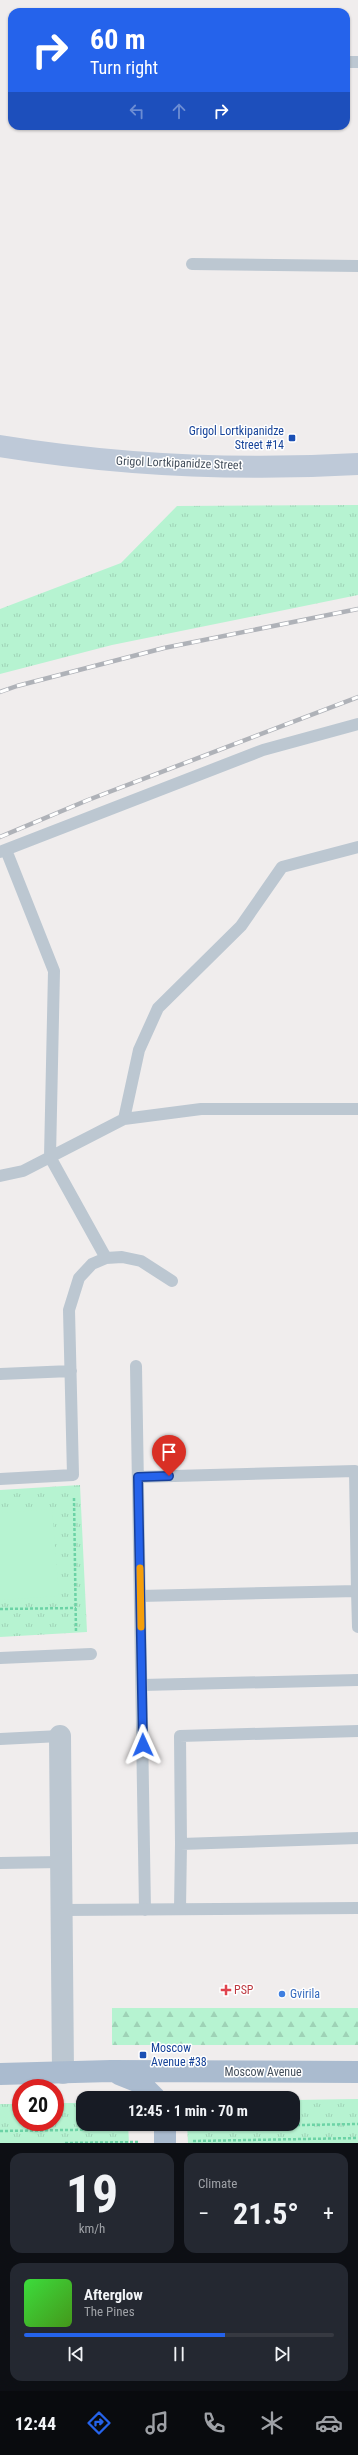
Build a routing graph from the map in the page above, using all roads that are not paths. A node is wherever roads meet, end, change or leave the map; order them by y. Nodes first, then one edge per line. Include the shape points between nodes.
1 (192, 264) dead end
2 (358, 266) edge
3 (0, 446) edge
4 (358, 464) edge
5 (358, 724) edge
6 (358, 847) edge
7 (3, 851) edge
8 (358, 1109) edge
9 (124, 1119) junction
10 (50, 1157) junction
11 (0, 1176) edge
12 (106, 1258) junction
13 (172, 1280) dead end
14 (136, 1366) dead end
15 (71, 1371) junction
16 (0, 1374) edge
17 (138, 1477) junction
18 (0, 1479) edge
19 (357, 1591) edge
20 (140, 1596) junction
21 (358, 1627) edge
22 (91, 1654) dead end
23 (0, 1658) edge
24 (358, 1680) edge
25 (142, 1685) junction
26 (358, 1732) edge
27 (60, 1736) joint
28 (0, 1739) edge
29 (358, 1838) edge
30 (181, 1844) junction
31 (61, 1862) junction
32 (0, 1863) edge
33 (358, 1908) edge
34 (180, 1909) junction
35 (62, 1910) junction
36 (145, 1910) junction
37 (111, 2071) junction
38 (358, 2072) edge
39 (63, 2073) junction
40 (0, 2074) edge
41 (148, 2091) edge

1 - 2 lane
3 - 4 street, Grigol Lortkipanidze Street via 116,461 198,466
5 - 7 lane via 263,750
6 - 9 lane via 282,867 241,926 158,1008 140,1050
7 - 10 lane via 54,971
8 - 9 lane via 200,1109
9 - 10 lane
10 - 11 lane via 23,1171
10 - 12 lane
12 - 13 lane via 122,1257 141,1262
12 - 15 lane via 92,1264 79,1278 69,1310
14 - 17 lane
15 - 16 lane
15 - 18 lane via 73,1475
17 - 19 lane via 355,1471
17 - 20 lane
19 - 20 lane
19 - 21 lane
20 - 25 lane
22 - 23 lane
24 - 25 lane
25 - 36 lane
26 - 30 lane via 180,1736
27 - 28 lane
27 - 31 street
29 - 30 lane
30 - 34 lane
31 - 32 lane
31 - 35 street
33 - 34 lane
34 - 36 lane
35 - 36 lane
35 - 39 street
37 - 38 main road, Moscow Avenue
37 - 39 main road, Moscow Avenue
37 - 41 main road via 140,2082
39 - 40 main road, Moscow Avenue

